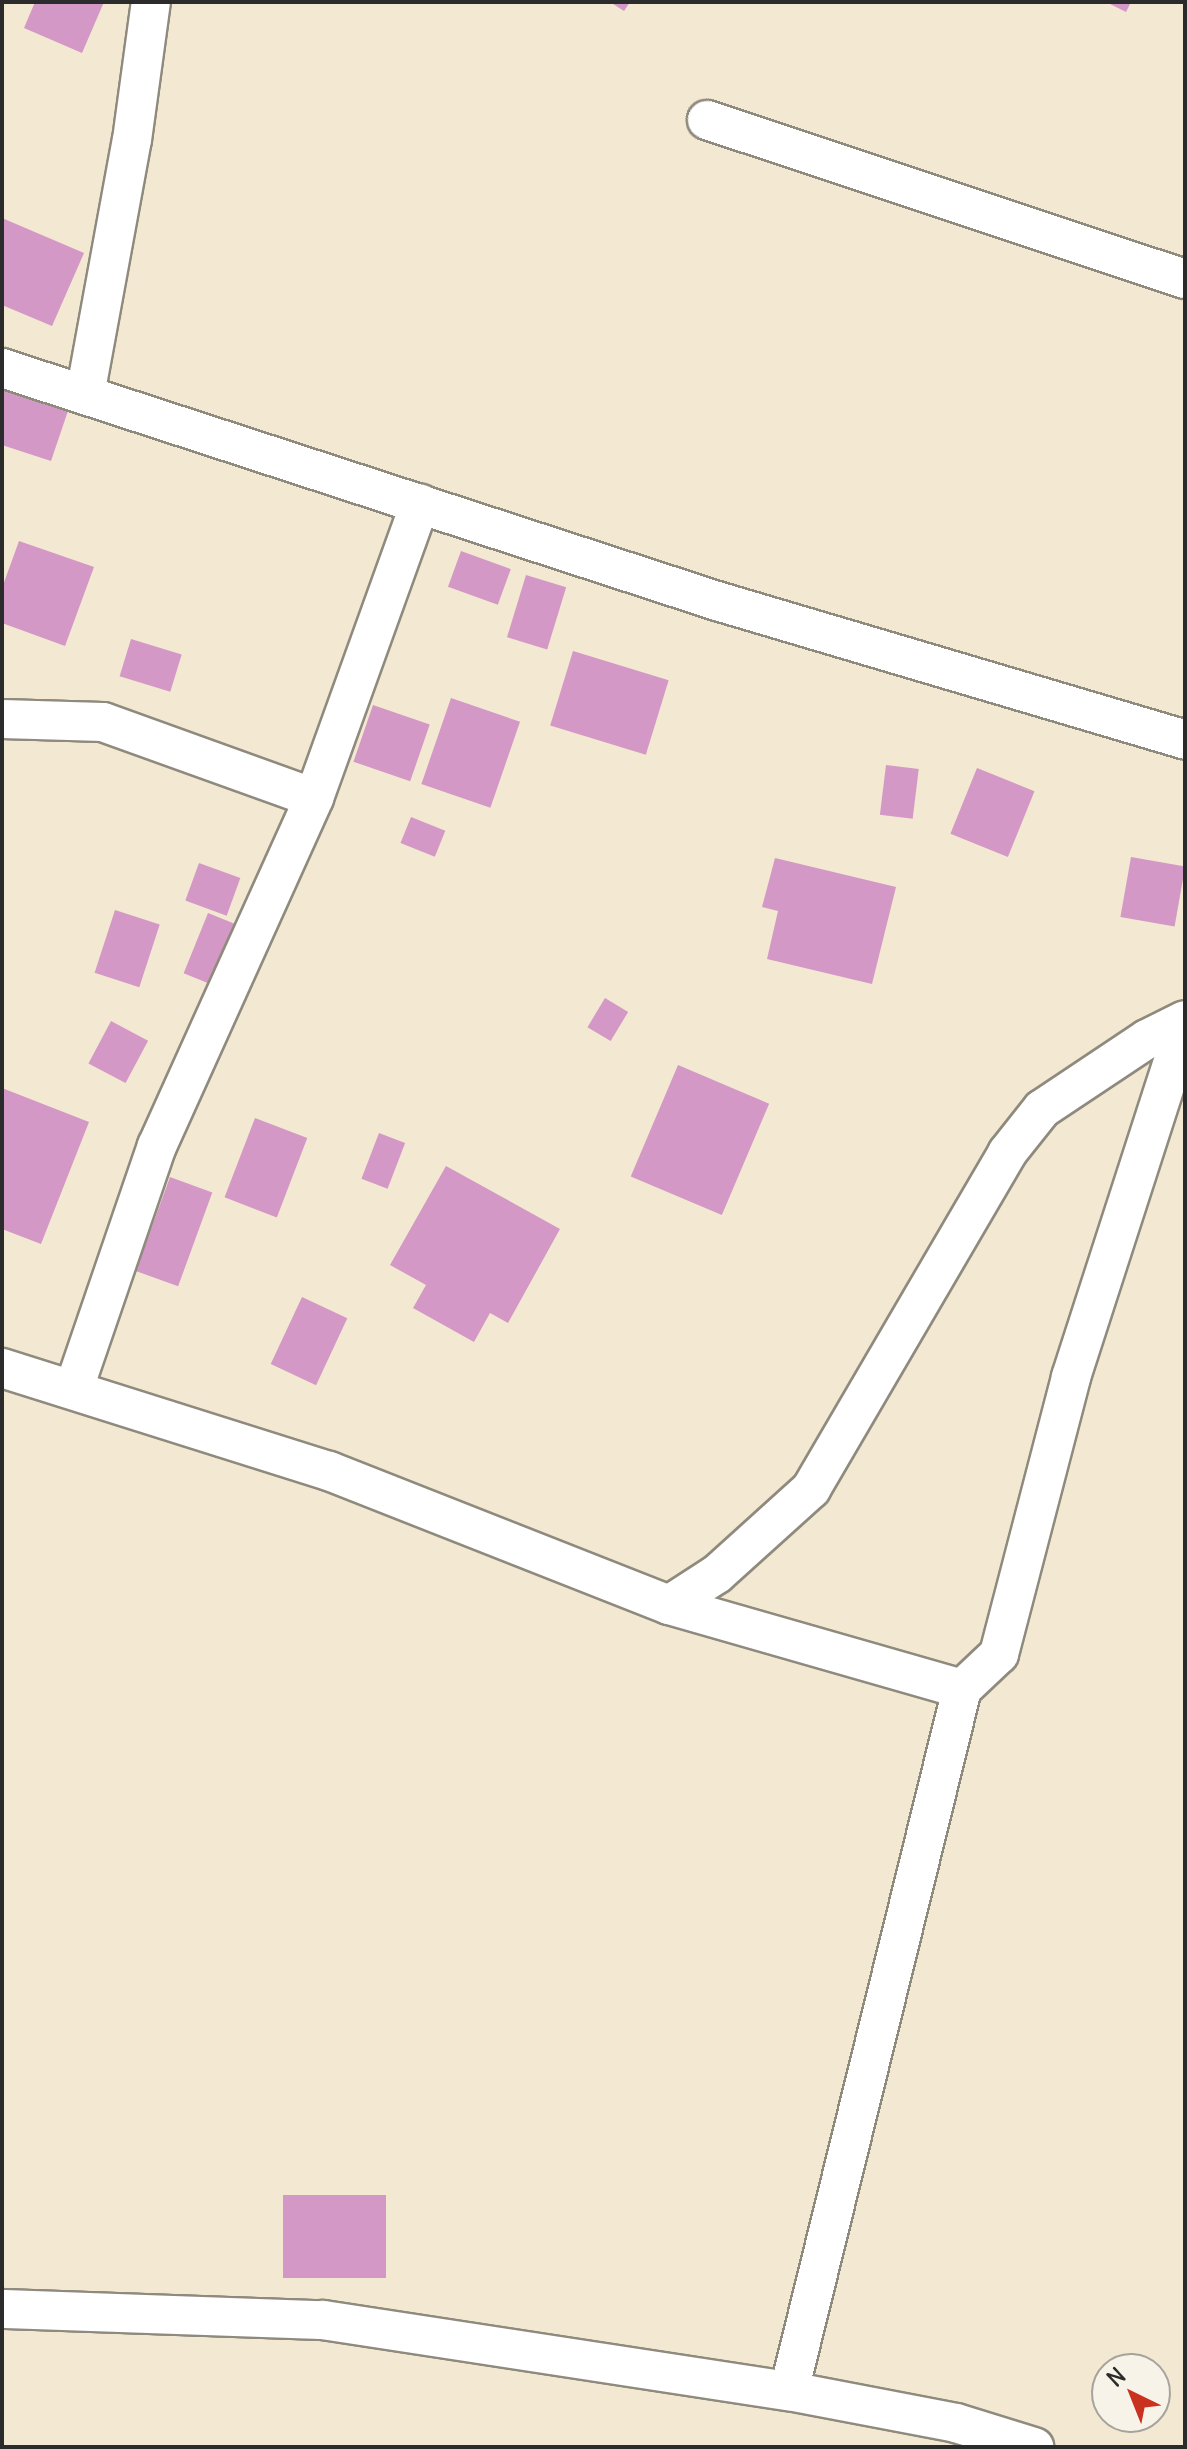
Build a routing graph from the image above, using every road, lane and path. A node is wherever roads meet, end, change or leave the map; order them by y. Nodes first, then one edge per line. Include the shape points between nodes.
1 (151, 2) edge
2 (707, 120) dead end
3 (1185, 279) edge
4 (2, 368) edge
5 (85, 395) junction
6 (420, 504) junction
7 (2, 719) edge
8 (1185, 740) edge
9 (314, 798) junction
10 (1185, 1022) edge
11 (2, 1368) edge
12 (74, 1388) junction
13 (669, 1605) junction
14 (962, 1689) junction
15 (2, 2309) edge
16 (789, 2391) junction
17 (955, 2435) edge
18 (1034, 2447) edge

1 - 5 street via 132,140
2 - 3 street
4 - 5 street
5 - 6 street
6 - 8 street via 717,601
6 - 9 street
7 - 9 street via 103,722
9 - 12 street via 157,1146
10 - 13 street via 1147,1039 1042,1109 1007,1153 811,1489 717,1574
10 - 14 street via 1071,1377 999,1654
11 - 12 street
12 - 13 street via 329,1471
13 - 14 street
14 - 16 street
15 - 16 street via 323,2320
16 - 17 street
17 - 18 street

